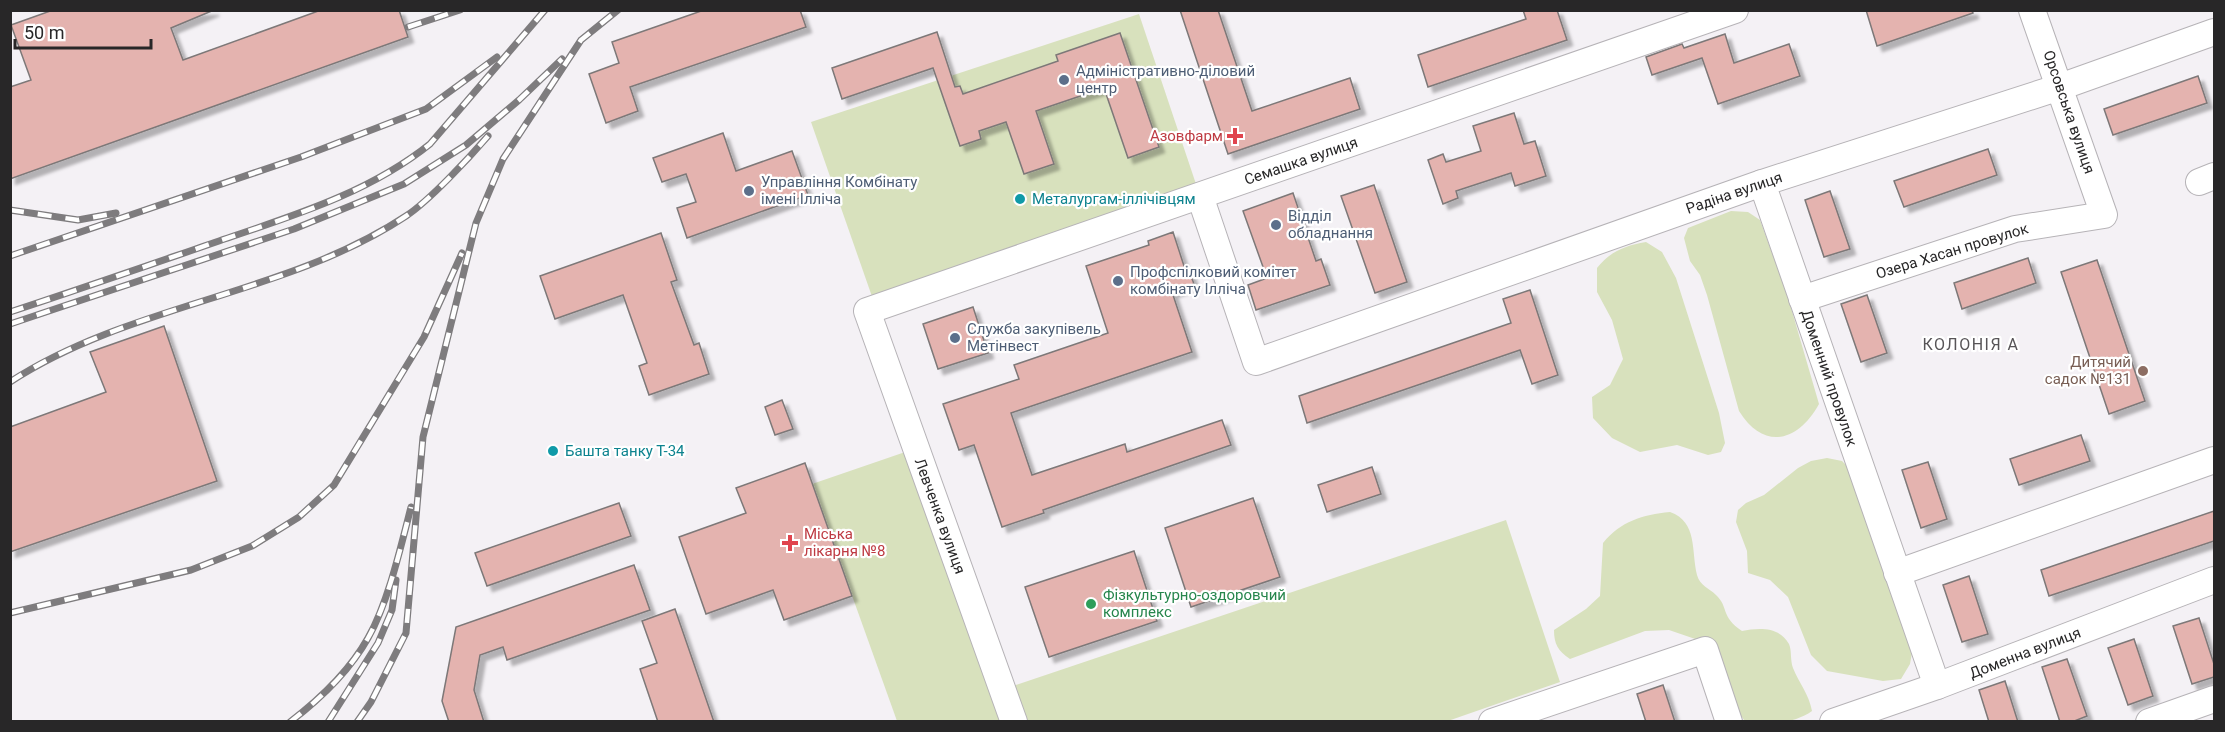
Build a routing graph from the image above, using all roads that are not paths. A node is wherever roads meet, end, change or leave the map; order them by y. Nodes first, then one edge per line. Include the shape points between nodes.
1 (1735, 10) edge
2 (2032, 10) edge
3 (2214, 32) edge
4 (2060, 87) junction
5 (1762, 183) junction
6 (1200, 196) junction
7 (2104, 214) joint
8 (1802, 299) junction
9 (867, 311) joint
10 (2214, 460) edge
11 (1897, 573) junction
12 (2214, 580) edge
13 (1937, 686) junction
14 (2214, 699) edge
15 (1867, 716) edge
16 (1014, 722) edge
17 (1492, 722) edge
18 (1729, 722) edge
19 (1833, 722) edge
20 (2149, 722) edge

1 - 6 street, Семашка вулиця
2 - 4 street, Орсовська вулиця
3 - 4 street, Радіна вулиця
4 - 5 street, Радіна вулиця
4 - 7 street, Орсовська вулиця
5 - 6 street, Радіна вулиця via 1256,362
5 - 8 street, Доменний провулок
6 - 9 street, Семашка вулиця
7 - 8 street, Озера Хасан провулок via 2014,229
8 - 11 street, Доменний провулок
9 - 16 street, Левченка вулиця
10 - 11 street
11 - 13 street, Доменний провулок
12 - 13 street, Доменна вулиця
13 - 15 street, Доменна вулиця
14 - 20 street
15 - 19 street, Доменна вулиця
17 - 18 street via 1704,650

